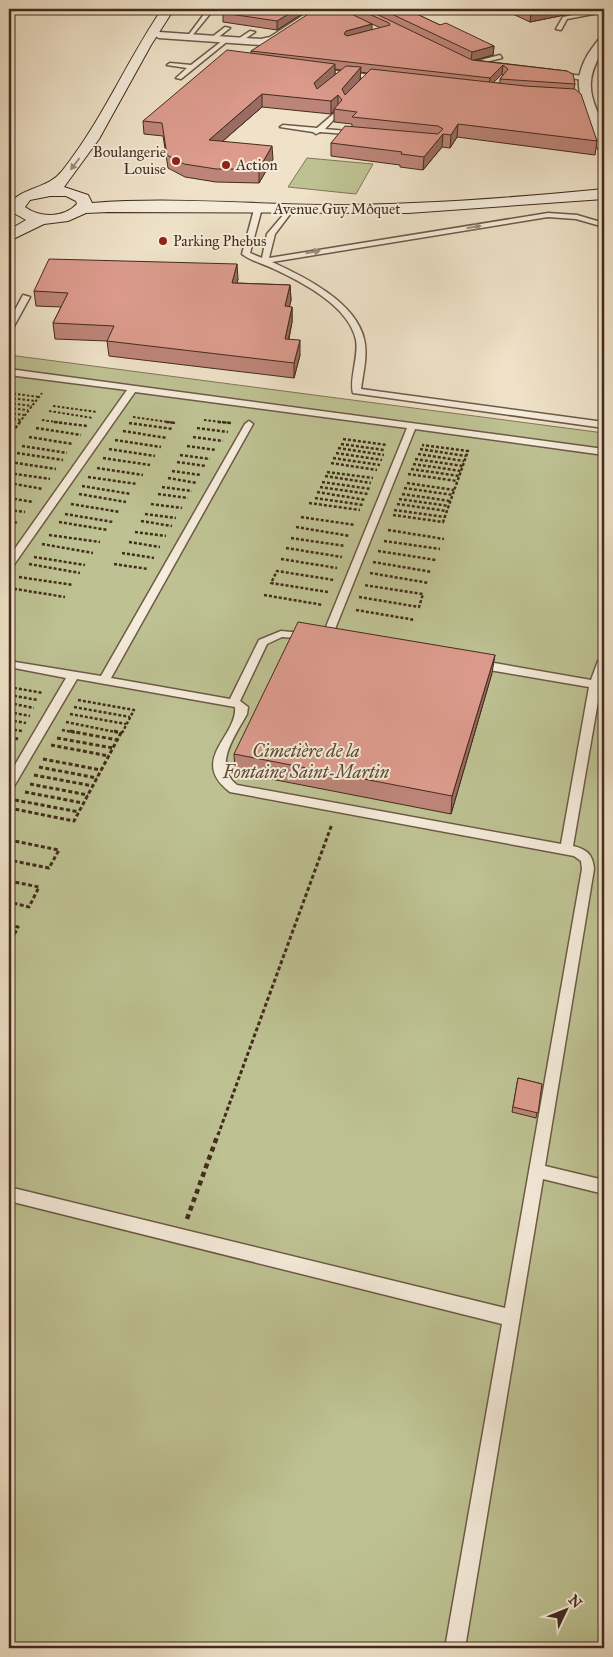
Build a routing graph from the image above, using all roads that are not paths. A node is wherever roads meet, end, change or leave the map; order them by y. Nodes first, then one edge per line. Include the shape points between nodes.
1 (168, 9) edge
2 (176, 9) edge
3 (320, 9) edge
4 (604, 10) edge
5 (210, 11) edge
6 (217, 14) dead end
7 (559, 29) dead end
8 (252, 32) edge
9 (227, 33) junction
10 (159, 35) junction
11 (189, 36) junction
12 (240, 40) junction
13 (604, 40) edge
14 (500, 57) dead end
15 (462, 60) edge
16 (470, 64) junction
17 (170, 65) dead end
18 (192, 67) junction
19 (484, 67) edge
20 (316, 71) edge
21 (550, 75) edge
22 (369, 77) junction
23 (179, 78) dead end
24 (391, 79) edge
25 (584, 80) junction
26 (597, 82) dead end
27 (363, 84) edge
28 (338, 112) edge
29 (283, 127) dead end
30 (316, 132) junction
31 (364, 134) edge
32 (604, 149) edge
33 (604, 189) edge
34 (40, 192) junction
35 (604, 194) edge
36 (78, 199) junction
37 (16, 203) edge
38 (480, 204) junction
39 (258, 208) junction
40 (290, 210) junction
41 (43, 218) junction
42 (9, 223) edge
43 (604, 224) edge
44 (9, 236) edge
45 (265, 262) junction
46 (26, 297) dead end
47 (9, 328) edge
48 (9, 372) edge
49 (133, 388) junction
50 (604, 425) edge
51 (412, 426) junction
52 (604, 452) edge
53 (229, 460) road end
54 (12, 559) edge
55 (604, 661) edge
56 (470, 663) edge
57 (9, 664) edge
58 (73, 676) junction
59 (104, 680) junction
60 (595, 684) junction
61 (234, 702) junction
62 (17, 775) edge
63 (566, 850) junction
64 (536, 1172) junction
65 (604, 1187) edge
66 (9, 1194) edge
67 (512, 1318) junction
68 (455, 1648) edge

1 -> 34 main road via 87,147 61,182
2 - 10 main road
3 - 12 street via 273,40
4 - 7 lane via 565,18
5 - 6 lane
5 - 11 lane
8 - 12 lane
9 - 11 street via 214,38
9 - 12 street
9 - 18 lane
10 - 11 street
10 - 36 main road
13 - 25 street via 590,56
14 - 16 lane
15 - 16 lane
16 - 19 lane
17 - 18 lane
18 - 23 lane
20 - 22 lane
21 - 25 lane
22 - 24 lane
22 - 27 lane
25 - 26 street
25 - 32 street via 583,98
28 - 30 lane
29 - 30 lane
30 - 31 lane
33 - 38 main road, Avenue Guy Môquet
34 - 36 main road
34 - 37 main road
35 - 38 main road, Avenue Guy Môquet
36 - 39 main road, Avenue Guy Môquet
36 - 41 main road via 70,215
37 - 41 main road
37 - 42 main road
38 - 40 main road, Avenue Guy Môquet
39 - 40 main road, Avenue Guy Môquet
39 - 45 lane via 246,254
40 - 45 lane via 271,234
41 - 44 main road
45 -> 43 lane via 548,216
45 - 50 lane via 306,281 352,318 360,336 356,391
46 - 47 lane
48 - 49 lane
49 - 51 lane
49 - 54 lane
51 - 52 lane
51 - 61 lane via 331,640 290,633 268,638 263,642
53 - 59 lane
55 - 60 lane
56 - 60 lane
57 - 58 lane
58 - 59 lane
58 - 62 lane
59 - 61 lane
60 - 63 lane
61 - 63 lane via 242,707 242,711 219,759 218,774 222,781 240,791
63 - 64 lane via 583,855 588,869
64 - 65 lane
64 - 67 lane
66 - 67 lane
67 - 68 lane

